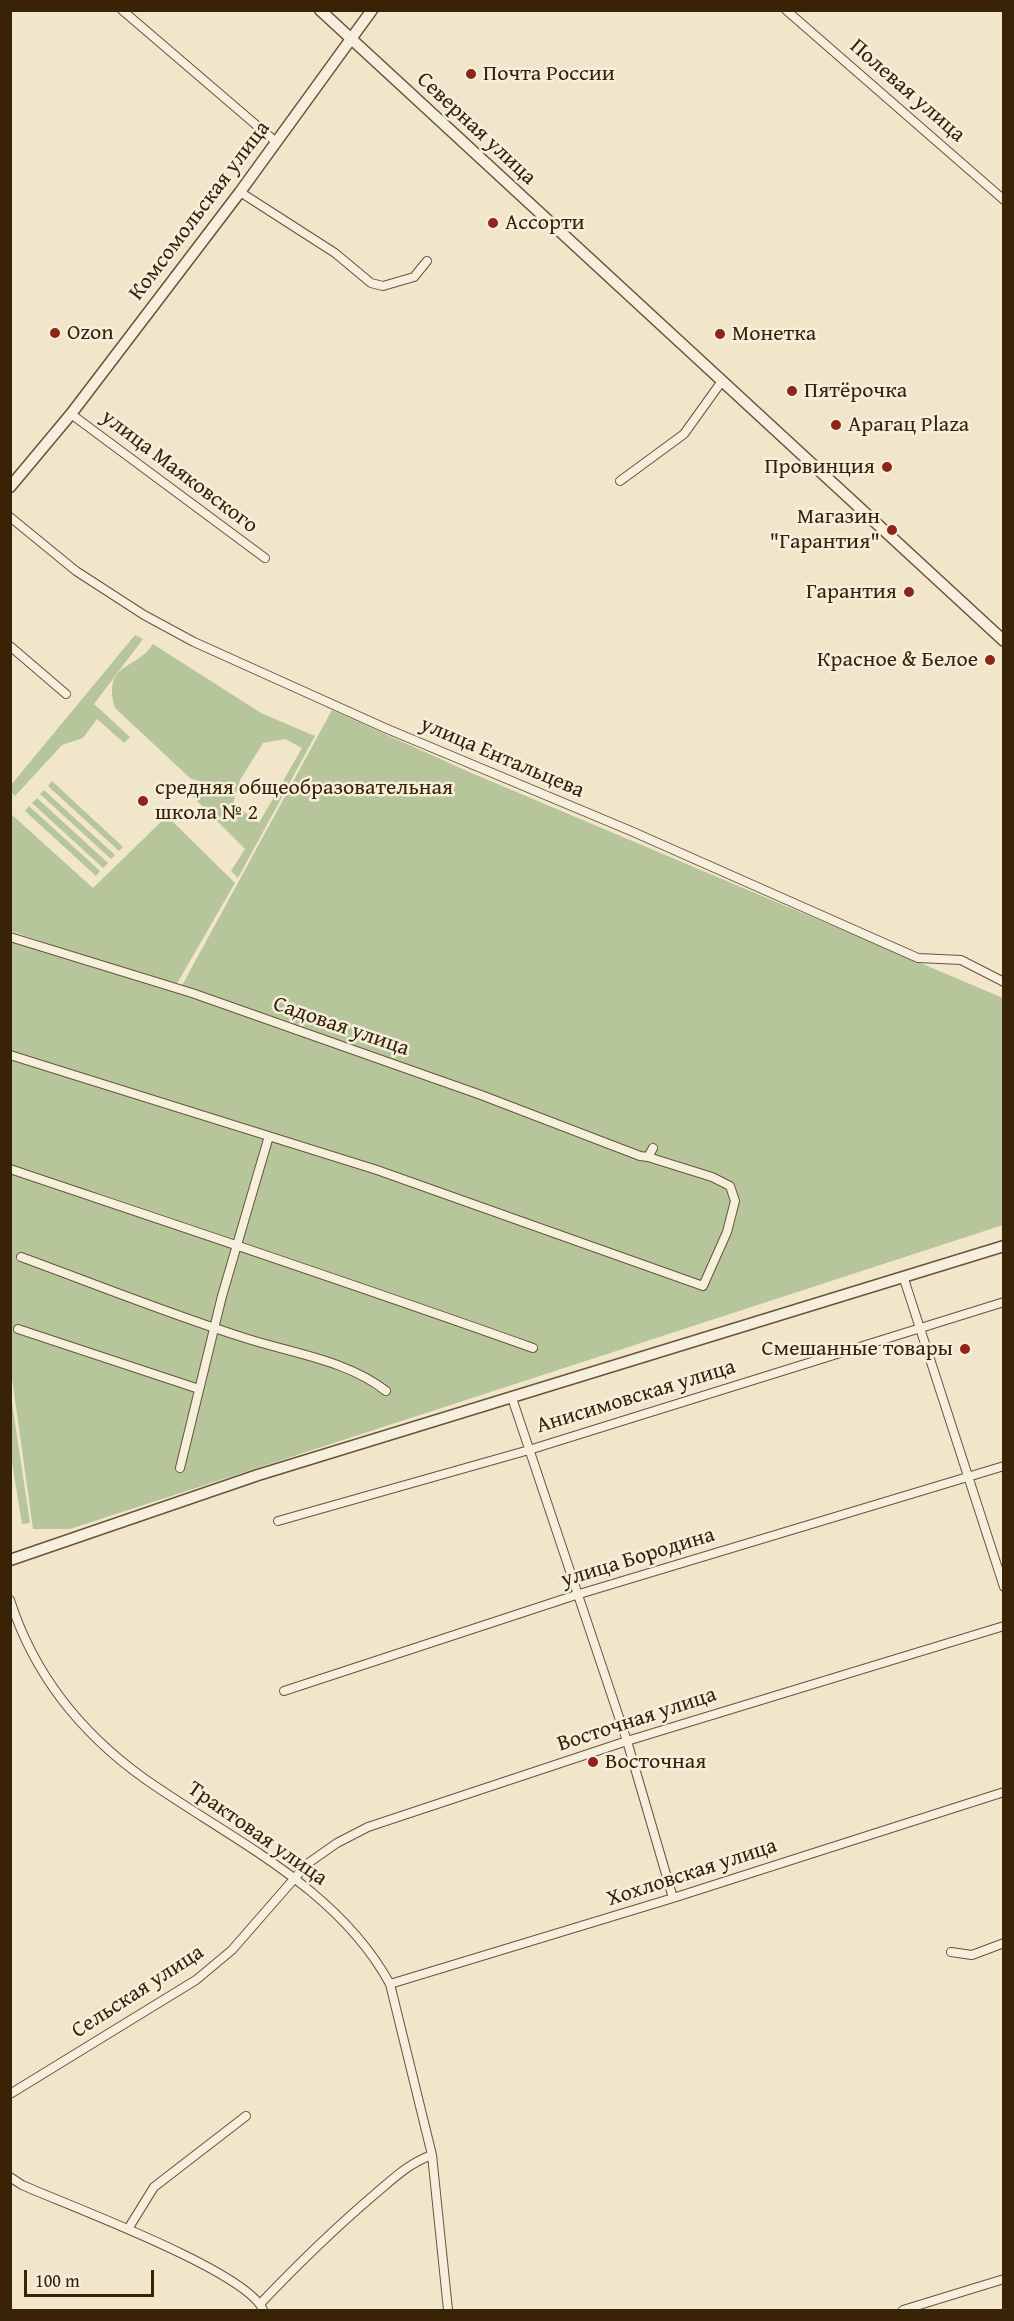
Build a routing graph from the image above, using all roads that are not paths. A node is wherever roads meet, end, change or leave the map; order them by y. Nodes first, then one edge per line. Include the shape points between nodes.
1 (122, 10) edge
2 (320, 10) edge
3 (372, 10) edge
4 (786, 10) edge
5 (350, 39) junction
6 (276, 142) junction
7 (240, 192) junction
8 (1004, 200) edge
9 (427, 261) dead end
10 (722, 381) junction
11 (71, 414) junction
12 (620, 481) dead end
13 (10, 487) edge
14 (10, 517) edge
15 (265, 558) dead end
16 (1004, 641) edge
17 (10, 646) edge
18 (66, 694) dead end
19 (10, 937) edge
20 (1004, 982) edge
21 (10, 1055) edge
22 (268, 1136) junction
23 (10, 1169) edge
24 (236, 1246) junction
25 (1004, 1246) edge
26 (21, 1257) dead end
27 (904, 1279) junction
28 (1004, 1302) edge
29 (214, 1327) junction
30 (920, 1328) junction
31 (18, 1329) dead end
32 (533, 1348) dead end
33 (199, 1389) junction
34 (386, 1391) dead end
35 (512, 1398) junction
36 (529, 1450) junction
37 (1004, 1466) edge
38 (180, 1468) dead end
39 (966, 1478) junction
40 (278, 1521) dead end
41 (10, 1560) edge
42 (1004, 1587) edge
43 (576, 1595) junction
44 (10, 1600) edge
45 (1004, 1626) edge
46 (284, 1690) dead end
47 (627, 1741) junction
48 (1004, 1792) edge
49 (294, 1877) junction
50 (672, 1898) junction
51 (1004, 1943) edge
52 (951, 1952) dead end
53 (390, 1984) junction
54 (10, 2094) edge
55 (246, 2116) dead end
56 (432, 2155) junction
57 (10, 2177) edge
58 (128, 2229) junction
59 (1004, 2279) edge
60 (262, 2307) edge
61 (448, 2310) edge
62 (903, 2310) edge

1 - 6 street
2 - 5 street, Северная улица
3 - 5 street, Комсомольская улица
4 - 8 street, Полевая улица
5 - 6 street, Комсомольская улица
5 - 10 street, Северная улица
6 - 7 street, Комсомольская улица
7 - 9 street via 335,253 371,283 383,286 414,277
7 - 11 street, Комсомольская улица
10 - 12 street via 684,434
10 - 16 street, Северная улица
11 - 13 street, Комсомольская улица
11 - 15 street, улица Маяковского
14 - 20 street, улица Ентальцева via 76,571 194,642 918,958 961,960
17 - 18 street
19 - 22 street, Садовая улица via 192,993 650,1153 730,1186 735,1201 727,1232 703,1286 377,1170
21 - 22 street
22 - 24 street
23 - 24 street
24 - 29 street
24 - 32 street
25 - 27 street
26 - 29 street
27 - 30 street
27 - 35 street
28 - 30 street, Анисимовская улица
29 - 33 street
29 - 34 street via 291,1349 372,1380
30 - 36 street, Анисимовская улица
30 - 39 street
31 - 33 street
33 - 38 street
35 - 36 street
35 - 41 street via 258,1475
36 - 40 street, Анисимовская улица
36 - 43 street
37 - 39 street, улица Бородина
39 - 42 street
39 - 43 street, улица Бородина
43 - 46 street, улица Бородина
43 - 47 street
44 - 49 street, Трактовая улица via 20,1632 42,1674 68,1709 144,1778
45 - 47 street, Восточная улица
47 - 49 street, Восточная улица via 368,1827 337,1843
47 - 50 street
48 - 50 street, Хохловская улица
49 - 53 street, Трактовая улица via 341,1918 377,1959
49 - 54 street, Сельская улица via 232,1950 196,1980
50 - 53 street, Хохловская улица
51 - 52 street via 972,1955
53 - 56 street, Трактовая улица
55 - 58 street via 154,2187
56 - 60 street via 414,2162 364,2203 312,2250
56 - 61 street, Трактовая улица
57 - 58 street
58 - 60 street via 235,2283
59 - 62 street

